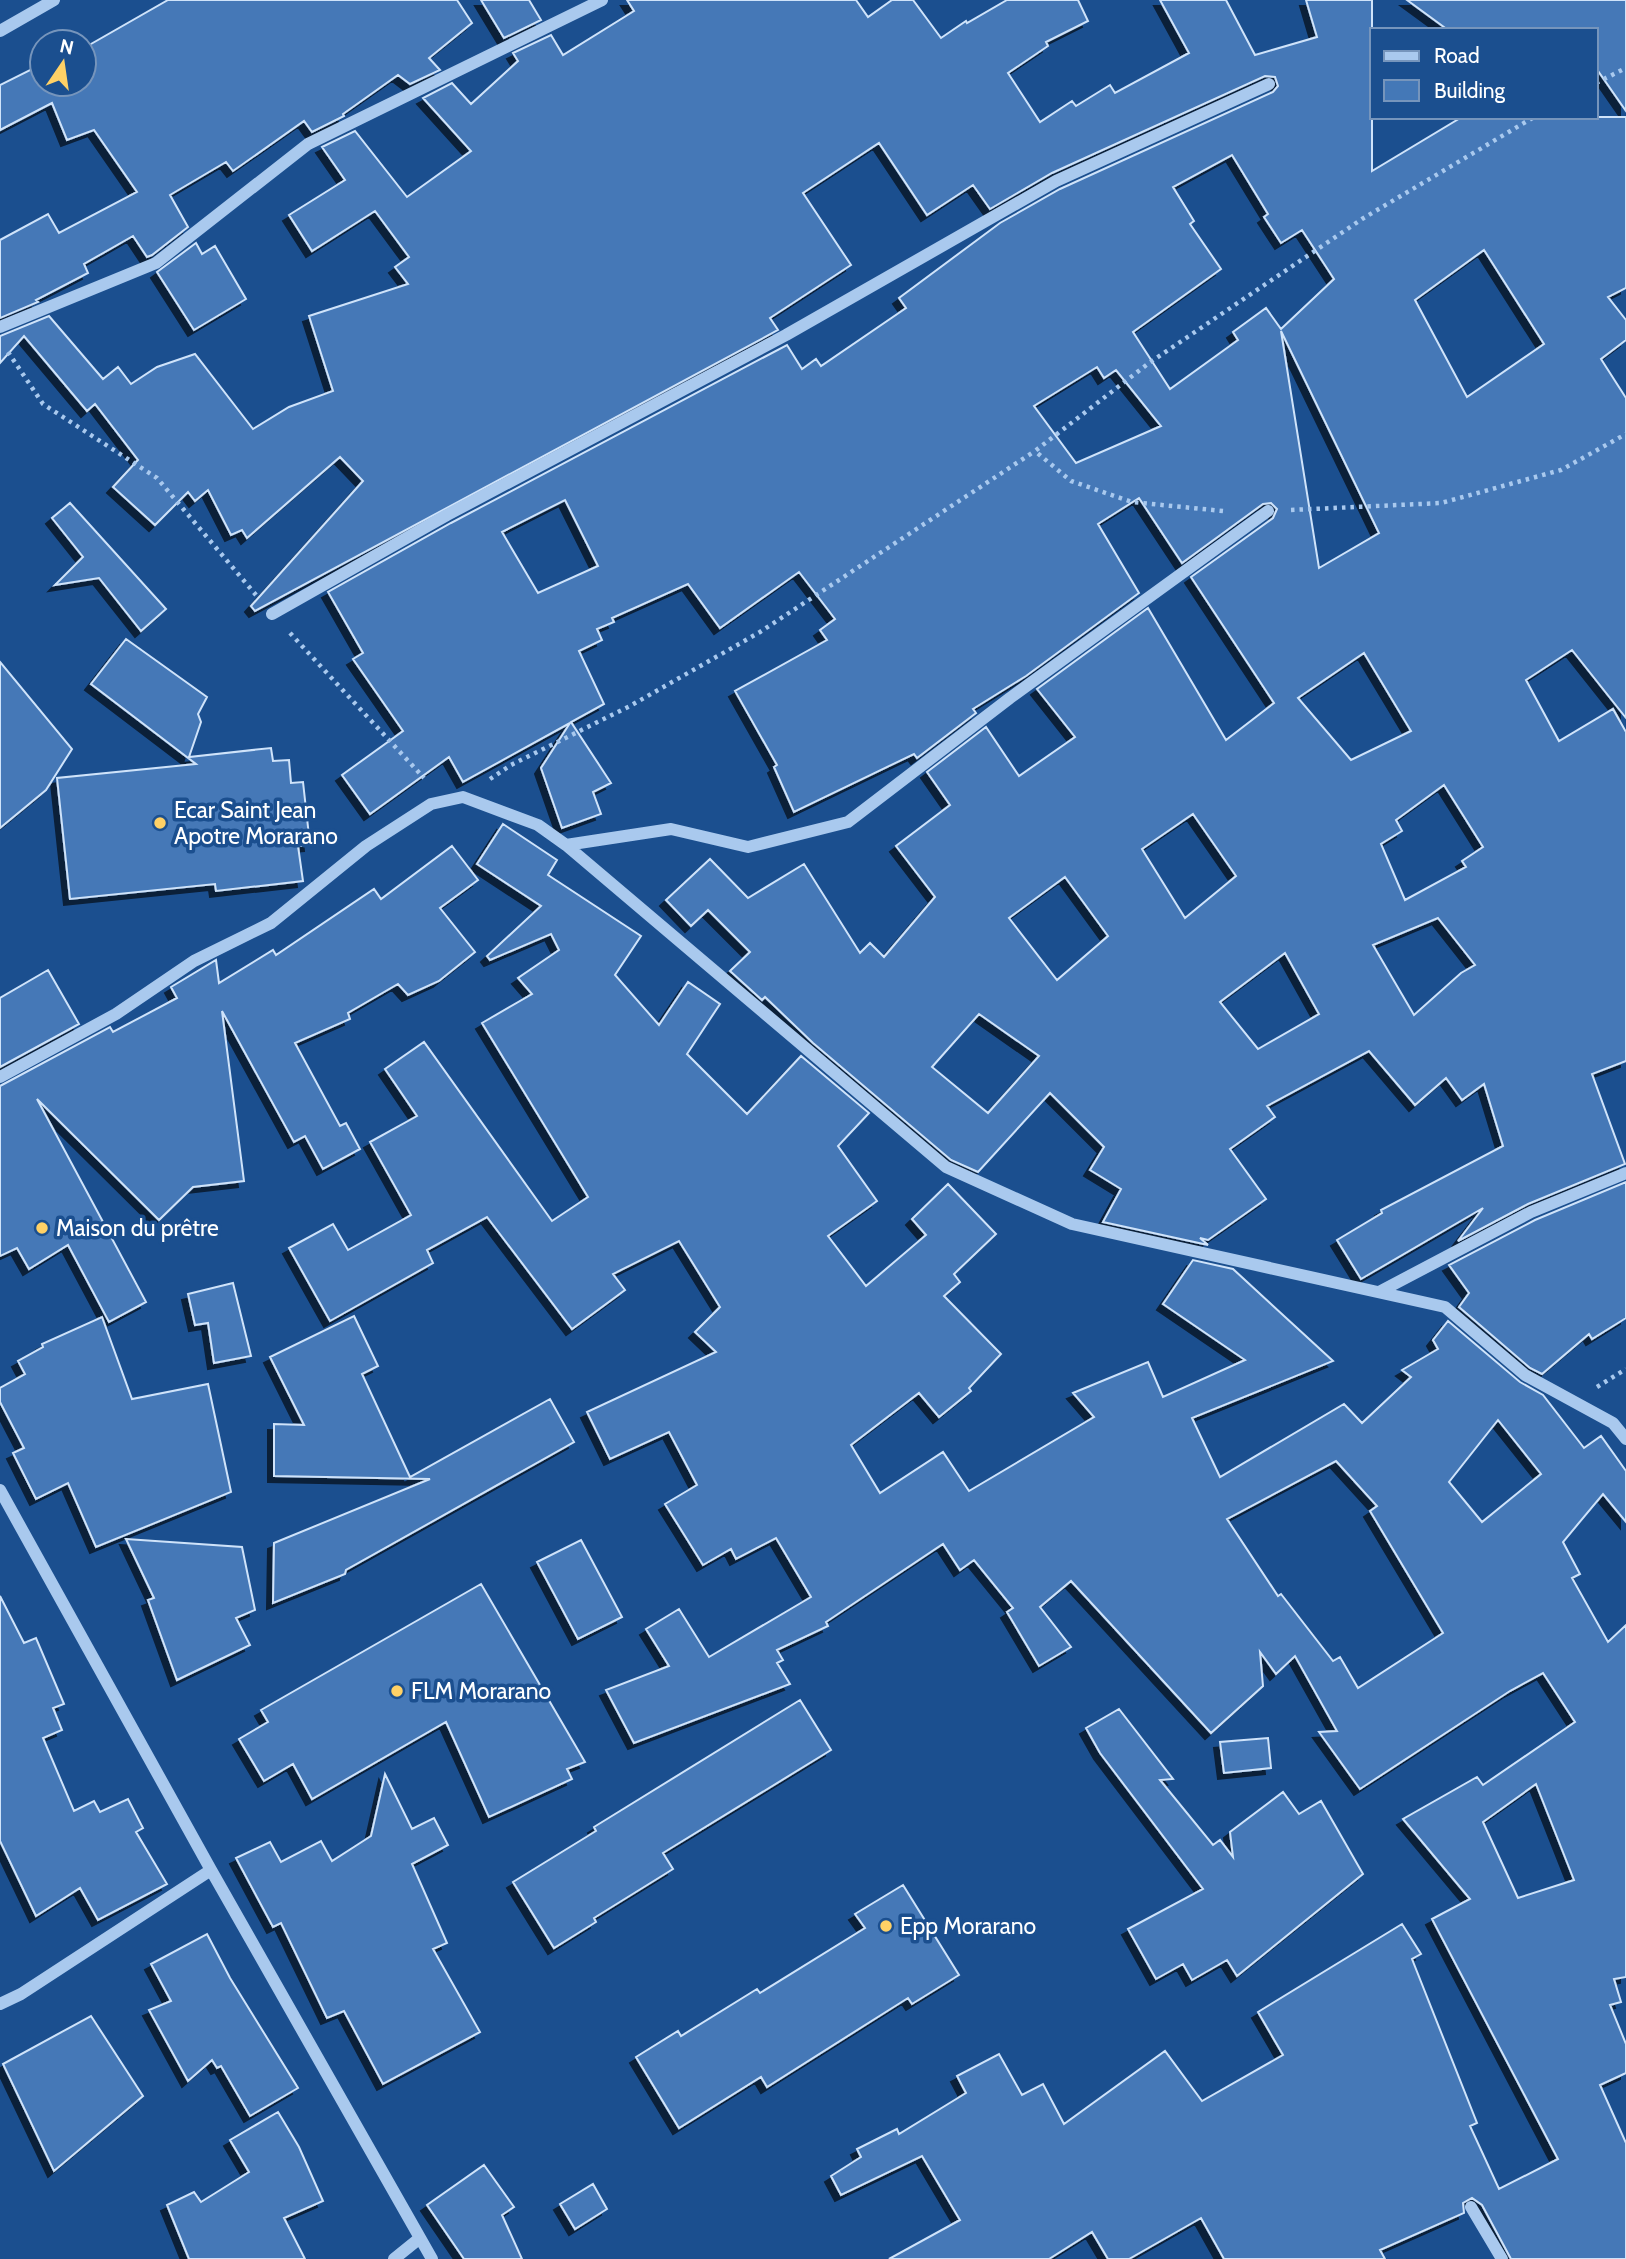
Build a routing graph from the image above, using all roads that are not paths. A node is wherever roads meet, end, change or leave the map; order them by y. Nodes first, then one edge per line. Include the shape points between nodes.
1 (54, 0) edge
2 (602, 0) edge
3 (0, 30) edge
4 (1269, 84) dead end
5 (0, 327) edge
6 (1268, 512) road end
7 (272, 614) road end
8 (566, 845) junction
9 (0, 1077) edge
10 (1626, 1173) edge
11 (1379, 1292) junction
12 (1626, 1439) edge
13 (0, 1490) edge
14 (211, 1870) junction
15 (0, 2004) edge
16 (1471, 2207) dead end
17 (420, 2238) junction
18 (394, 2259) edge
19 (432, 2259) edge
20 (1502, 2259) edge

1 - 3 street
2 - 5 street via 308,145 156,263
4 - 7 street via 1056,181 786,335 447,515
6 - 8 street via 1010,698 848,822 748,847 671,830
8 - 9 street via 538,825 463,797 431,804 366,846 271,923 194,961 116,1014
8 - 11 street via 946,1167 1072,1224
10 - 11 street via 1531,1212
11 - 12 street via 1444,1307 1525,1374 1613,1423
13 - 14 street
14 - 15 street
14 - 17 street
16 - 20 street
17 - 18 street
17 - 19 street

